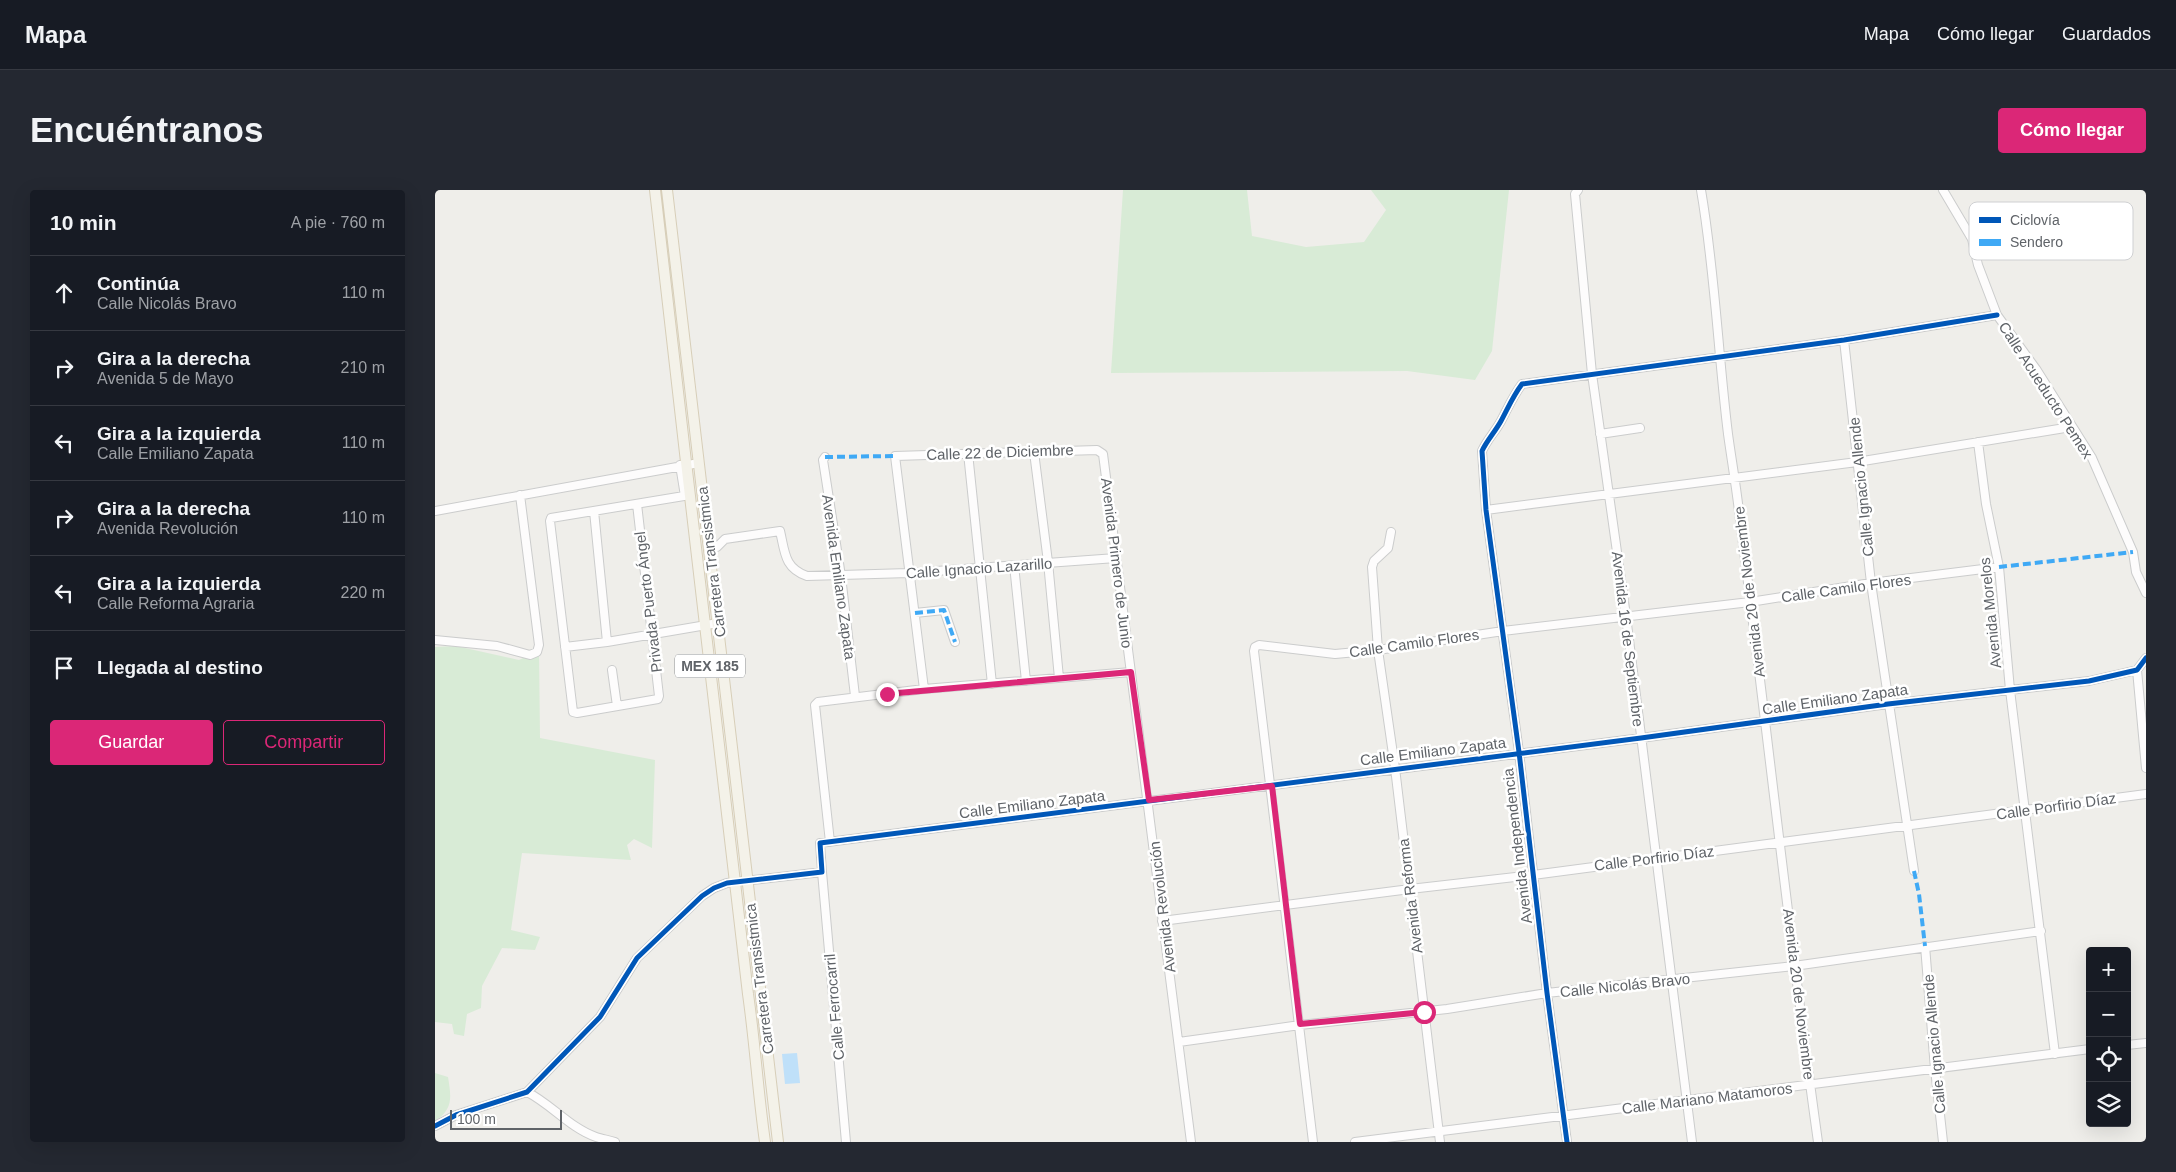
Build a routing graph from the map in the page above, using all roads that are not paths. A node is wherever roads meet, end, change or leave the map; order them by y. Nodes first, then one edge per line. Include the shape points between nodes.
1 (655, 190) edge
2 (667, 190) edge
3 (1578, 190) edge
4 (1701, 190) edge
5 (1943, 190) edge
6 (1969, 233) edge
7 (1977, 260) edge
8 (1997, 315) junction
9 (1844, 340) junction
10 (1719, 358) junction
11 (1592, 374) junction
12 (2071, 427) junction
13 (1640, 428) dead end
14 (1600, 434) junction
15 (1979, 442) junction
16 (1034, 452) junction
17 (968, 453) junction
18 (1103, 454) joint
19 (825, 457) dead end
20 (1857, 462) junction
21 (699, 463) junction
22 (683, 465) junction
23 (1734, 476) junction
24 (1610, 494) junction
25 (520, 495) junction
26 (687, 495) junction
27 (637, 504) junction
28 (1486, 510) junction
29 (435, 511) edge
30 (594, 511) junction
31 (1391, 532) dead end
32 (708, 536) junction
33 (1116, 558) junction
34 (1048, 562) junction
35 (1014, 565) junction
36 (1999, 567) junction
37 (979, 568) junction
38 (909, 573) junction
39 (841, 576) junction
40 (1871, 583) junction
41 (2146, 592) edge
42 (1750, 602) junction
43 (915, 613) junction
44 (1626, 616) junction
45 (718, 623) junction
46 (705, 625) junction
47 (1503, 631) junction
48 (652, 635) junction
49 (435, 640) edge
50 (607, 642) junction
51 (955, 642) dead end
52 (565, 647) junction
53 (1378, 650) junction
54 (2146, 658) edge
55 (612, 670) dead end
56 (2137, 670) junction
57 (1131, 672) junction
58 (1059, 678) junction
59 (1027, 681) junction
60 (992, 684) junction
61 (924, 689) junction
62 (2010, 690) junction
63 (855, 696) junction
64 (1888, 704) junction
65 (617, 706) junction
66 (1764, 721) junction
67 (1641, 738) junction
68 (1519, 752) junction
69 (1395, 768) junction
70 (2146, 768) edge
71 (1272, 786) junction
72 (2146, 794) edge
73 (1149, 800) junction
74 (724, 803) junction
75 (2025, 811) junction
76 (1906, 826) junction
77 (829, 842) junction
78 (1779, 842) junction
79 (1656, 858) junction
80 (1915, 871) dead end
81 (822, 872) junction
82 (1533, 875) junction
83 (748, 880) junction
84 (733, 882) junction
85 (1410, 889) junction
86 (1285, 906) junction
87 (1162, 921) junction
88 (2041, 931) junction
89 (1925, 946) junction
90 (755, 948) junction
91 (1794, 966) junction
92 (1672, 980) junction
93 (1547, 993) junction
94 (1424, 1012) junction
95 (1300, 1024) junction
96 (1179, 1042) junction
97 (2146, 1043) edge
98 (2131, 1045) edge
99 (2086, 1050) edge
100 (2055, 1054) junction
101 (1935, 1069) junction
102 (1810, 1084) junction
103 (527, 1092) junction
104 (1686, 1102) junction
105 (1564, 1116) junction
106 (435, 1126) edge
107 (1439, 1132) junction
108 (615, 1142) edge
109 (765, 1142) edge
110 (778, 1142) edge
111 (846, 1142) edge
112 (1191, 1142) edge
113 (1313, 1142) edge
114 (1355, 1142) edge
115 (1440, 1142) edge
116 (1567, 1142) edge
117 (1692, 1142) edge
118 (1818, 1142) edge
119 (1943, 1142) edge

1 - 22 main road, Carretera Transistmica / MEX 185
2 - 21 main road, Carretera Transistmica / MEX 185
3 - 11 street, Avenida 16 de Septiembre via 1575,194
4 - 10 street, Avenida 20 de Noviembre
5 - 6 street, Calle Acueducto Pemex
7 - 8 street, Calle Acueducto Pemex
8 - 9 street, Avenida Independencia
8 - 12 street, Calle Acueducto Pemex via 2036,369
9 - 10 street, Avenida Independencia
9 - 20 street, Calle Ignacio Allende
10 - 11 street, Avenida Independencia
10 - 23 street, Avenida 20 de Noviembre
11 - 14 street, Avenida 16 de Septiembre
11 - 28 street, Avenida Independencia via 1522,384 1511,398 1501,422 1482,451
12 - 15 street
12 - 41 street, Calle Acueducto Pemex via 2103,482
13 - 14 street
14 - 24 street, Avenida 16 de Septiembre
15 - 20 street
15 - 36 street, Avenida Morelos via 1986,504
16 - 17 street, Calle 22 de Diciembre
16 - 18 street, Calle 22 de Diciembre via 1097,450
16 - 34 street
17 - 37 street
17 - 38 street, Calle 22 de Diciembre via 895,456
18 - 33 street, Avenida Primero de Junio
19 - 39 street, Avenida Emiliano Zapata
20 - 23 street
20 - 40 street, Calle Ignacio Allende
21 - 22 street
21 - 32 main road, Carretera Transistmica / MEX 185
22 - 25 street
22 - 26 main road, Carretera Transistmica / MEX 185
22 - 32 main road via 697,484 701,521
23 - 24 street
23 - 42 street, Avenida 20 de Noviembre
24 - 28 street
24 - 44 street, Avenida 16 de Septiembre
25 - 29 street
25 - 49 street via 539,645 537,652 530,655 497,646
26 - 27 street
26 - 46 main road, Carretera Transistmica / MEX 185
27 - 30 street
27 - 48 street, Privada Puerto Ángel
28 - 47 street, Avenida Independencia
30 - 50 street
30 - 52 street via 551,518 550,521
31 - 53 street, Avenida Reforma via 1387,548 1372,567
32 - 39 street, Calle Ignacio Lazarillo via 717,547 725,539 780,531 788,563 797,572 807,576
32 - 45 main road, Carretera Transistmica / MEX 185
33 - 34 street, Calle Ignacio Lazarillo
33 - 57 street, Avenida Primero de Junio
34 - 35 street, Calle Ignacio Lazarillo
34 - 58 street
35 - 37 street, Calle Ignacio Lazarillo
35 - 59 street
36 - 40 street, Calle Camilo Flores
36 - 62 street, Avenida Morelos
37 - 38 street, Calle Ignacio Lazarillo
37 - 60 street
38 - 39 street, Calle Ignacio Lazarillo
38 - 43 street
39 - 63 street, Avenida Emiliano Zapata
40 - 42 street, Calle Camilo Flores
40 - 64 street, Calle Ignacio Allende
42 - 44 street, Calle Camilo Flores
42 - 66 street, Avenida 20 de Noviembre
43 - 51 street via 944,610
43 - 61 street
44 - 47 street, Calle Camilo Flores
44 - 67 street, Avenida 16 de Septiembre
45 - 46 street
45 - 83 main road, Carretera Transistmica / MEX 185
46 - 48 street
46 - 74 main road, Carretera Transistmica / MEX 185
47 - 53 street, Calle Camilo Flores
47 - 68 street, Avenida Independencia
48 - 50 street
48 - 65 street, Privada Puerto Ángel via 658,699
50 - 52 street
52 - 65 street via 573,712
53 - 69 street, Avenida Reforma
53 - 71 street, Calle Camilo Flores via 1335,654 1255,647
54 - 56 street
55 - 65 street
56 - 62 street, Calle Emiliano Zapata via 2089,681
56 - 70 street
57 - 58 street
57 - 73 street, Avenida Revolución
58 - 59 street
59 - 60 street
60 - 61 street
61 - 63 street
62 - 64 street, Calle Emiliano Zapata
62 - 75 street, Avenida Morelos
63 - 77 street via 815,705
64 - 66 street, Calle Emiliano Zapata
64 - 76 street, Calle Ignacio Allende
66 - 67 street, Calle Emiliano Zapata
66 - 78 street, Avenida 20 de Noviembre
67 - 68 street, Calle Emiliano Zapata
67 - 79 street, Avenida 16 de Septiembre
68 - 69 street, Calle Emiliano Zapata
68 - 82 street, Avenida Independencia
69 - 71 street, Calle Emiliano Zapata
69 - 85 street, Avenida Reforma
71 - 73 street, Calle Emiliano Zapata
71 - 86 street
72 - 75 street, Calle Porfirio Díaz
73 - 77 street, Calle Emiliano Zapata
73 - 87 street, Avenida Revolución
74 - 83 main road via 729,810 739,869
74 - 84 main road, Carretera Transistmica / MEX 185
75 - 76 street, Calle Porfirio Díaz
75 - 88 street, Avenida Morelos
76 - 78 street, Calle Porfirio Díaz
76 - 80 street, Calle Ignacio Allende
77 - 81 street via 819,844
78 - 79 street, Calle Porfirio Díaz
78 - 91 street, Avenida 20 de Noviembre
79 - 82 street, Calle Porfirio Díaz
79 - 92 street, Avenida 16 de Septiembre
81 - 83 street
81 - 111 street, Calle Ferrocarril
82 - 85 street, Calle Porfirio Díaz
82 - 93 street, Avenida Independencia
83 - 84 street
83 - 90 main road, Carretera Transistmica / MEX 185
84 - 90 main road via 744,892 750,937
84 - 103 street via 702,896 637,958 600,1017
84 - 109 main road, Carretera Transistmica / MEX 185
85 - 86 street, Calle Porfirio Díaz
85 - 94 street, Avenida Reforma
86 - 87 street, Calle Porfirio Díaz
86 - 95 street
87 - 96 street, Avenida Revolución
88 - 89 street, Calle Nicolás Bravo
88 - 100 street, Avenida Morelos
89 - 91 street, Calle Nicolás Bravo
89 - 101 street, Calle Ignacio Allende
90 - 110 main road, Carretera Transistmica / MEX 185
91 - 92 street, Calle Nicolás Bravo
91 - 102 street, Avenida 20 de Noviembre
92 - 93 street, Calle Nicolás Bravo
92 - 104 street, Avenida 16 de Septiembre
93 - 94 street, Calle Nicolás Bravo
93 - 105 street, Avenida Independencia
94 - 95 street, Calle Nicolás Bravo
94 - 107 street, Avenida Reforma
95 - 96 street, Calle Nicolás Bravo
95 - 113 street
96 - 112 street, Avenida Revolución
97 - 98 street
99 - 100 street, Calle Mariano Matamoros
100 - 101 street, Calle Mariano Matamoros
101 - 102 street, Calle Mariano Matamoros
101 - 119 street, Calle Ignacio Allende
102 - 104 street, Calle Mariano Matamoros
102 - 118 street, Avenida 20 de Noviembre
103 - 106 street via 456,1115
103 - 108 street via 579,1128 595,1137
104 - 105 street, Calle Mariano Matamoros
104 - 117 street, Avenida 16 de Septiembre
105 - 107 street, Calle Mariano Matamoros
105 - 116 street, Avenida Independencia
107 - 114 street, Calle Mariano Matamoros
107 - 115 street, Avenida Reforma

